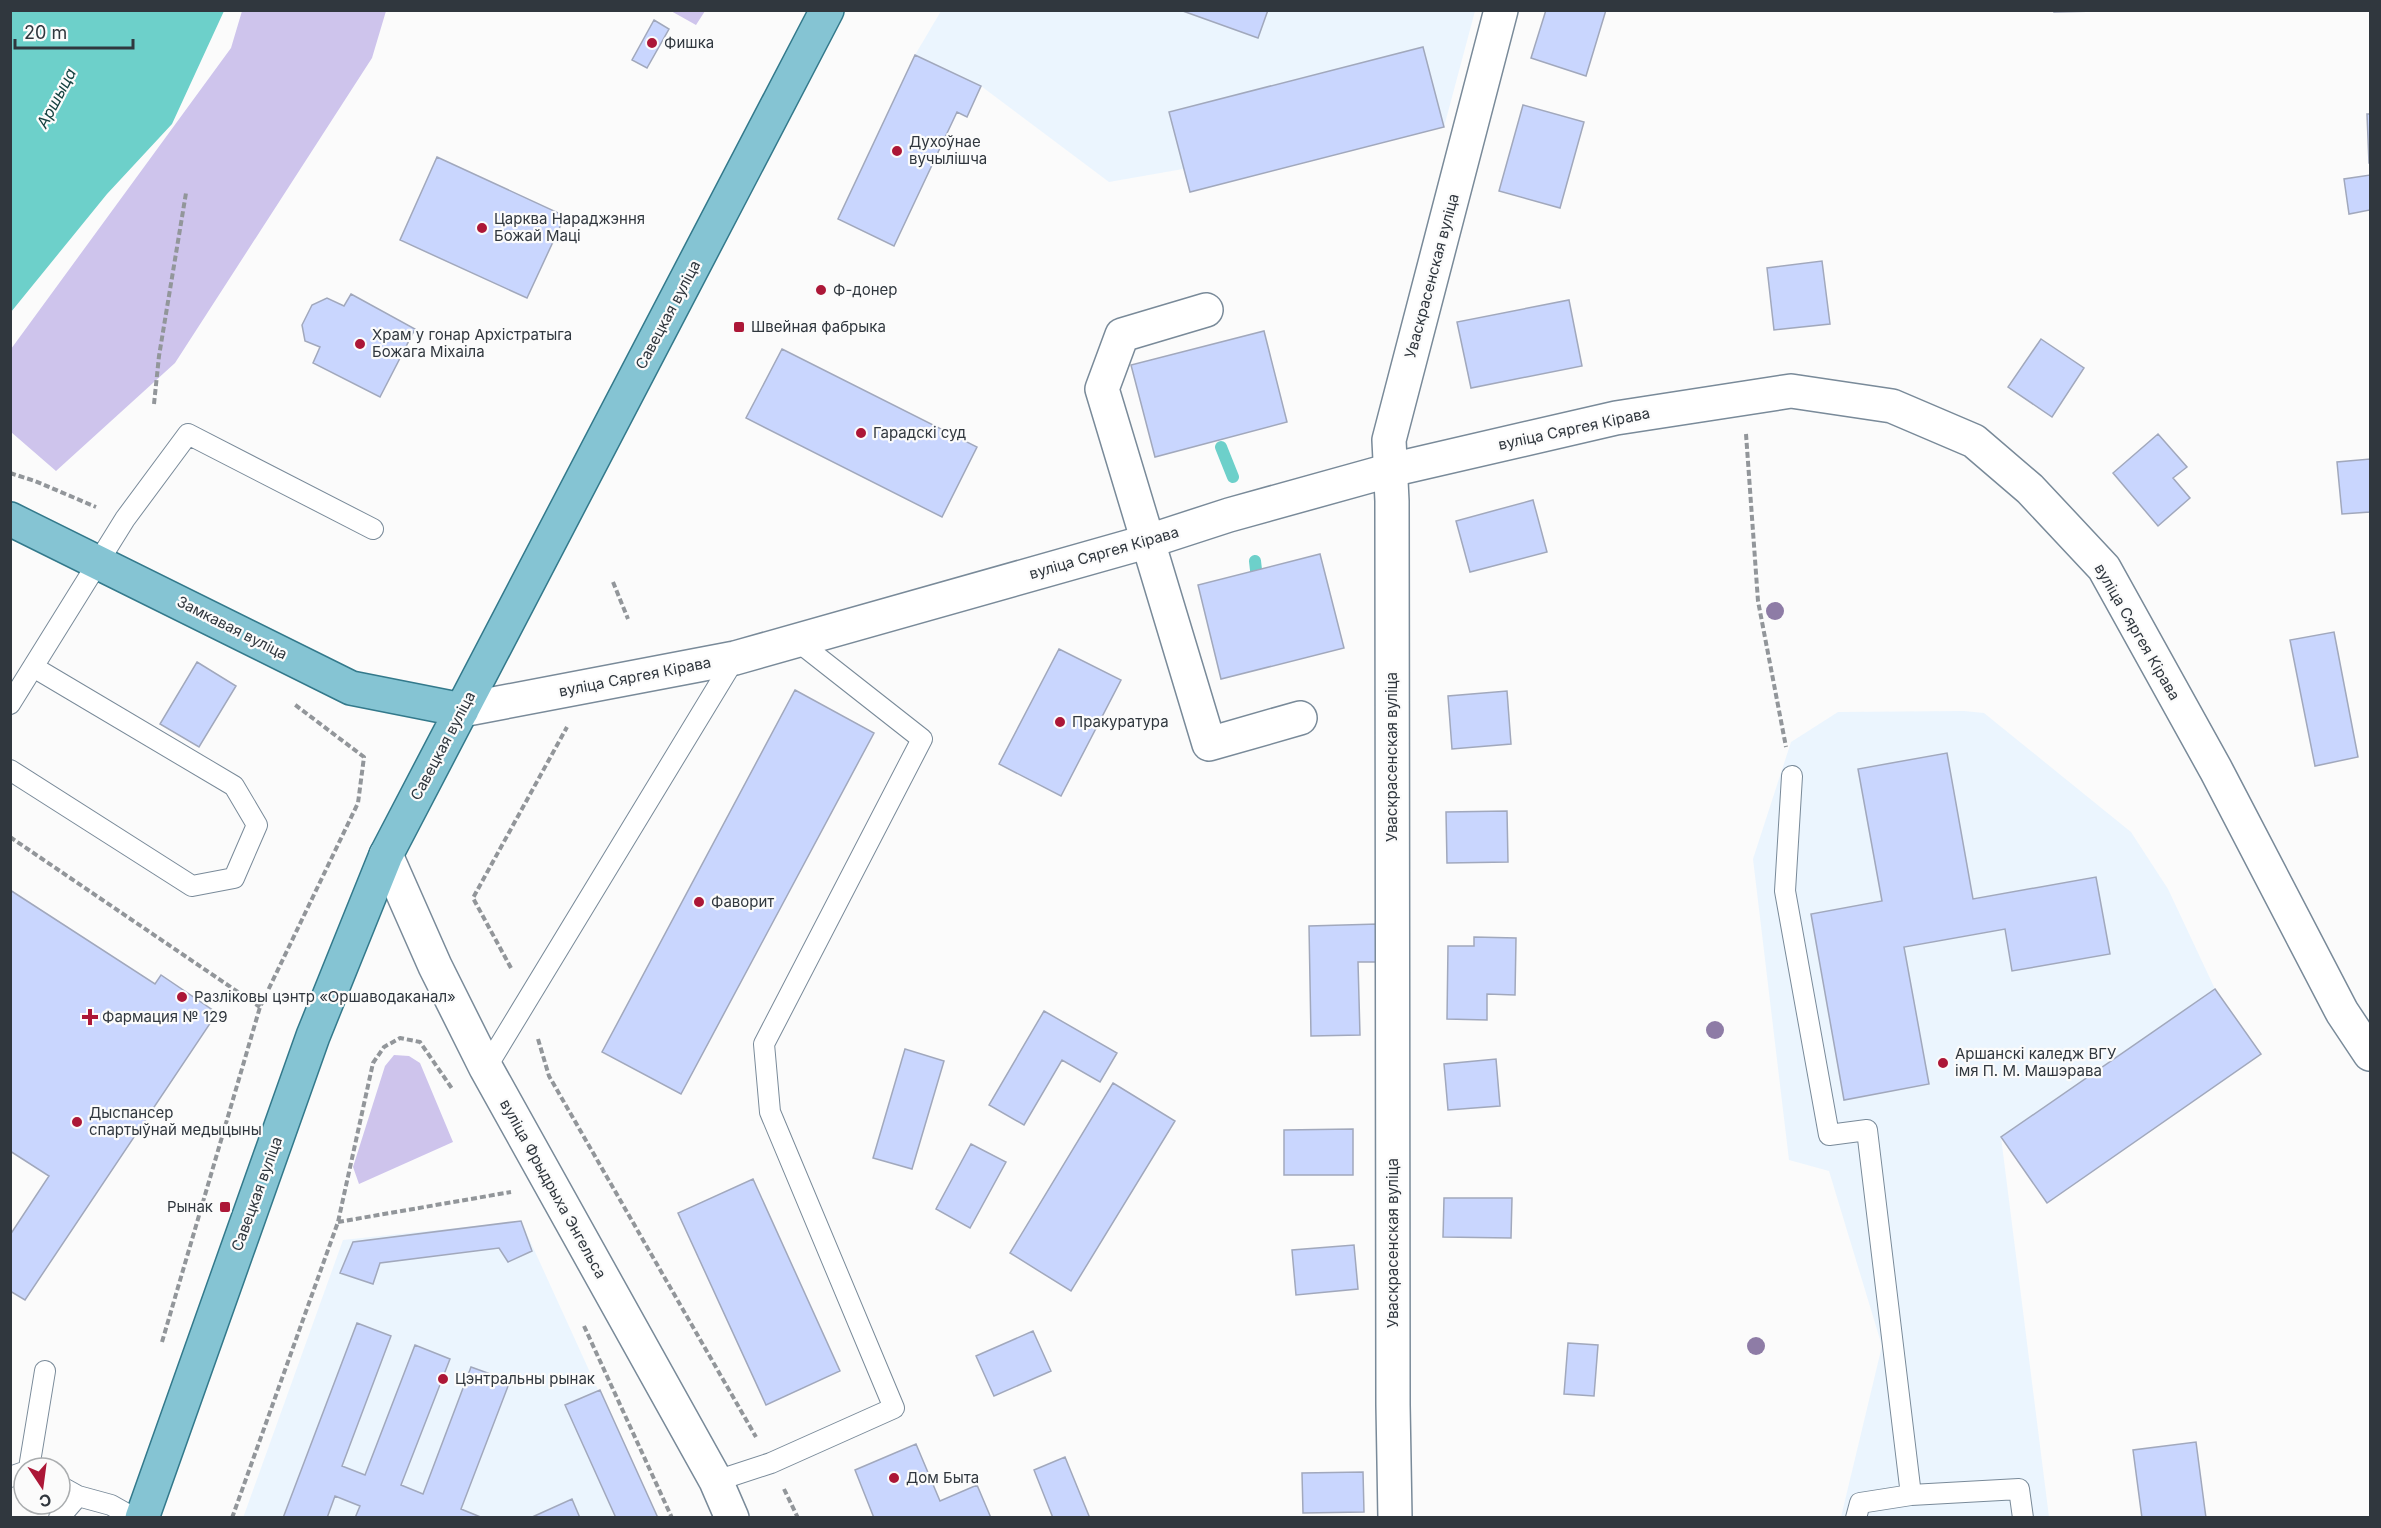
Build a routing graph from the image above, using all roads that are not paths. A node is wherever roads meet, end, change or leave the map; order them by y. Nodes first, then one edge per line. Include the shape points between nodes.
1 (827, 10) edge
2 (1501, 10) edge
3 (1206, 310) dead end
4 (1391, 470) junction
5 (10, 519) edge
6 (374, 529) dead end
7 (1149, 541) junction
8 (99, 561) junction
9 (796, 640) junction
10 (735, 658) junction
11 (35, 668) junction
12 (10, 704) edge
13 (462, 710) junction
14 (1300, 718) dead end
15 (10, 770) edge
16 (1792, 776) road end
17 (386, 855) junction
18 (2370, 1054) edge
19 (486, 1068) junction
20 (45, 1371) dead end
21 (31, 1456) edge
22 (716, 1482) junction
23 (72, 1493) edge
24 (1911, 1495) junction
25 (78, 1496) junction
26 (59, 1518) edge
27 (134, 1518) edge
28 (142, 1518) edge
29 (732, 1518) edge
30 (1395, 1518) edge
31 (1856, 1518) edge
32 (2023, 1518) edge

1 - 13 main road, Савецкая вуліца
2 - 4 street, Уваскрасенская вуліца via 1389,440
3 - 7 street via 1122,335 1101,389
4 - 7 street, вуліца Сяргея Кірава via 1229,514
4 - 18 street, вуліца Сяргея Кірава via 1616,418 1791,391 1892,406 1974,441 2030,489 2104,568 2216,770 2342,1012
4 - 30 street, Уваскрасенская вуліца
5 - 8 main road, Замкавая вуліца
6 - 8 lane via 188,434
7 - 9 street, вуліца Сяргея Кірава
7 - 14 street via 1209,744
8 - 11 lane
8 - 13 main road, Замкавая вуліца via 351,688
9 - 10 street, вуліца Сяргея Кірава
9 - 22 lane via 922,739 764,1044 770,1112 894,1408 771,1463
10 - 13 street, вуліца Сяргея Кірава
10 - 19 lane
11 - 12 lane
11 - 15 lane via 234,786 257,825 234,878 192,886
13 - 17 main road, Савецкая вуліца
16 - 24 lane via 1785,891 1829,1135 1867,1130
17 - 19 street, вуліца Фрыдрыха Энгельса
17 - 28 main road, Савецкая вуліца via 313,1036
19 - 22 street, вуліца Фрыдрыха Энгельса
20 - 21 lane
22 - 29 street, вуліца Фрыдрыха Энгельса
23 - 25 lane
24 - 31 lane via 1860,1503
24 - 32 lane via 2019,1489
25 - 26 lane
25 - 27 lane via 111,1505

